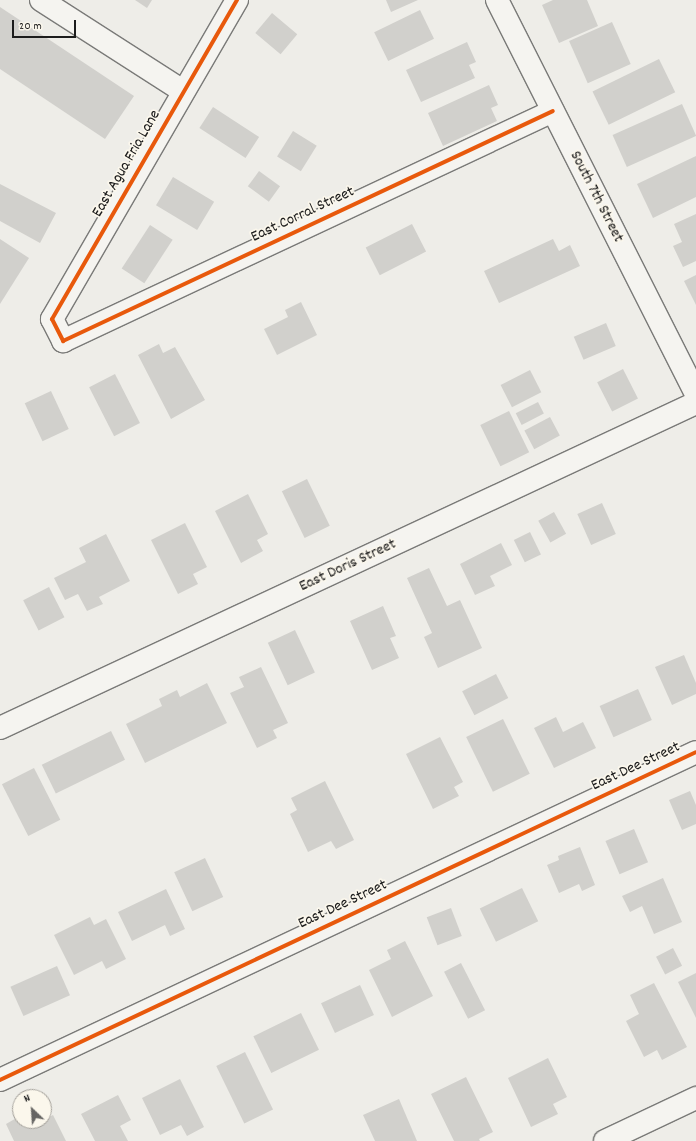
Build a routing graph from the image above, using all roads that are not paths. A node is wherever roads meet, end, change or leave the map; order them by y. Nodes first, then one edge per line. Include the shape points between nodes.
1 (40, 0) edge
2 (238, 0) edge
3 (497, 0) edge
4 (183, 91) junction
5 (553, 111) junction
6 (63, 341) joint
7 (696, 394) edge
8 (696, 403) edge
9 (0, 728) edge
10 (696, 752) edge
11 (0, 1080) edge
12 (696, 1098) edge
13 (605, 1141) edge

1 - 4 street
2 - 4 street, East Agua Fria Lane
3 - 5 street, South 7th Street
4 - 6 street, East Agua Fria Lane via 52,319
5 - 6 street, East Corral Street
5 - 7 street, South 7th Street
8 - 9 street, East Doris Street
10 - 11 street, East Dee Street
12 - 13 street

